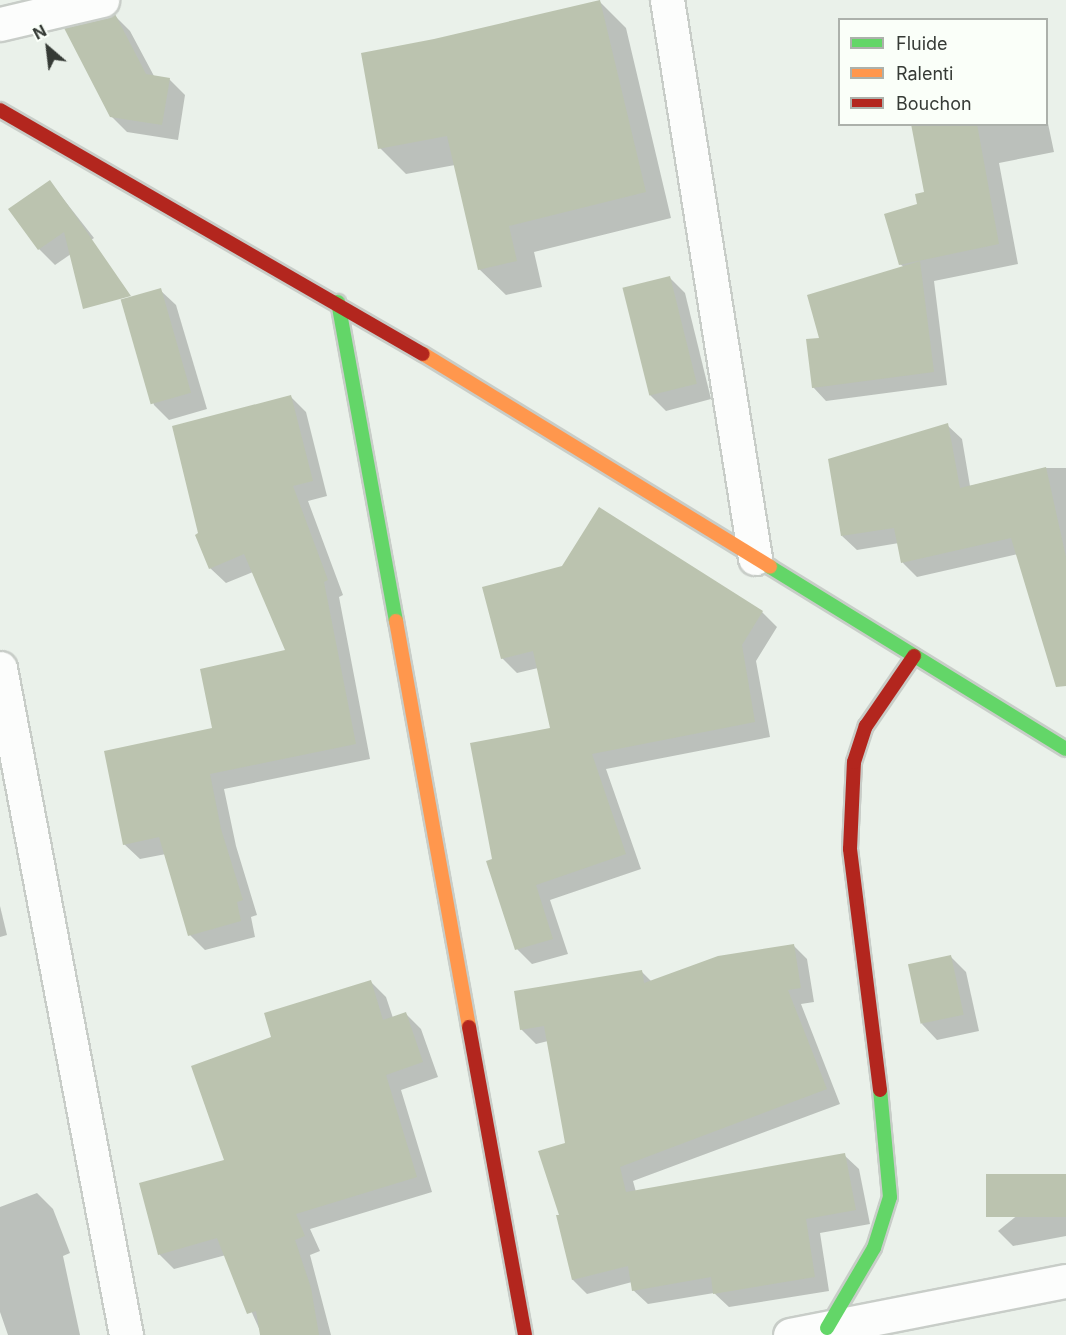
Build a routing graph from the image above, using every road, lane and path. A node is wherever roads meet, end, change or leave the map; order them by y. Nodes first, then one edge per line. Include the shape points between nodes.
1 (102, 0) edge
2 (667, 0) edge
3 (0, 24) edge
4 (0, 110) edge
5 (338, 303) junction
6 (755, 558) junction
7 (914, 656) junction
8 (0, 668) edge
9 (1066, 749) edge
10 (1066, 1281) edge
11 (827, 1328) junction
12 (126, 1335) edge
13 (525, 1335) edge
14 (790, 1335) edge

1 - 3 street
2 - 6 street
4 - 5 street
5 - 6 street
5 - 13 street
6 - 7 street
7 - 9 street
7 - 11 street via 866,726 854,762 850,849 888,1149 890,1197 874,1248
8 - 12 street
10 - 11 street
11 - 14 street

